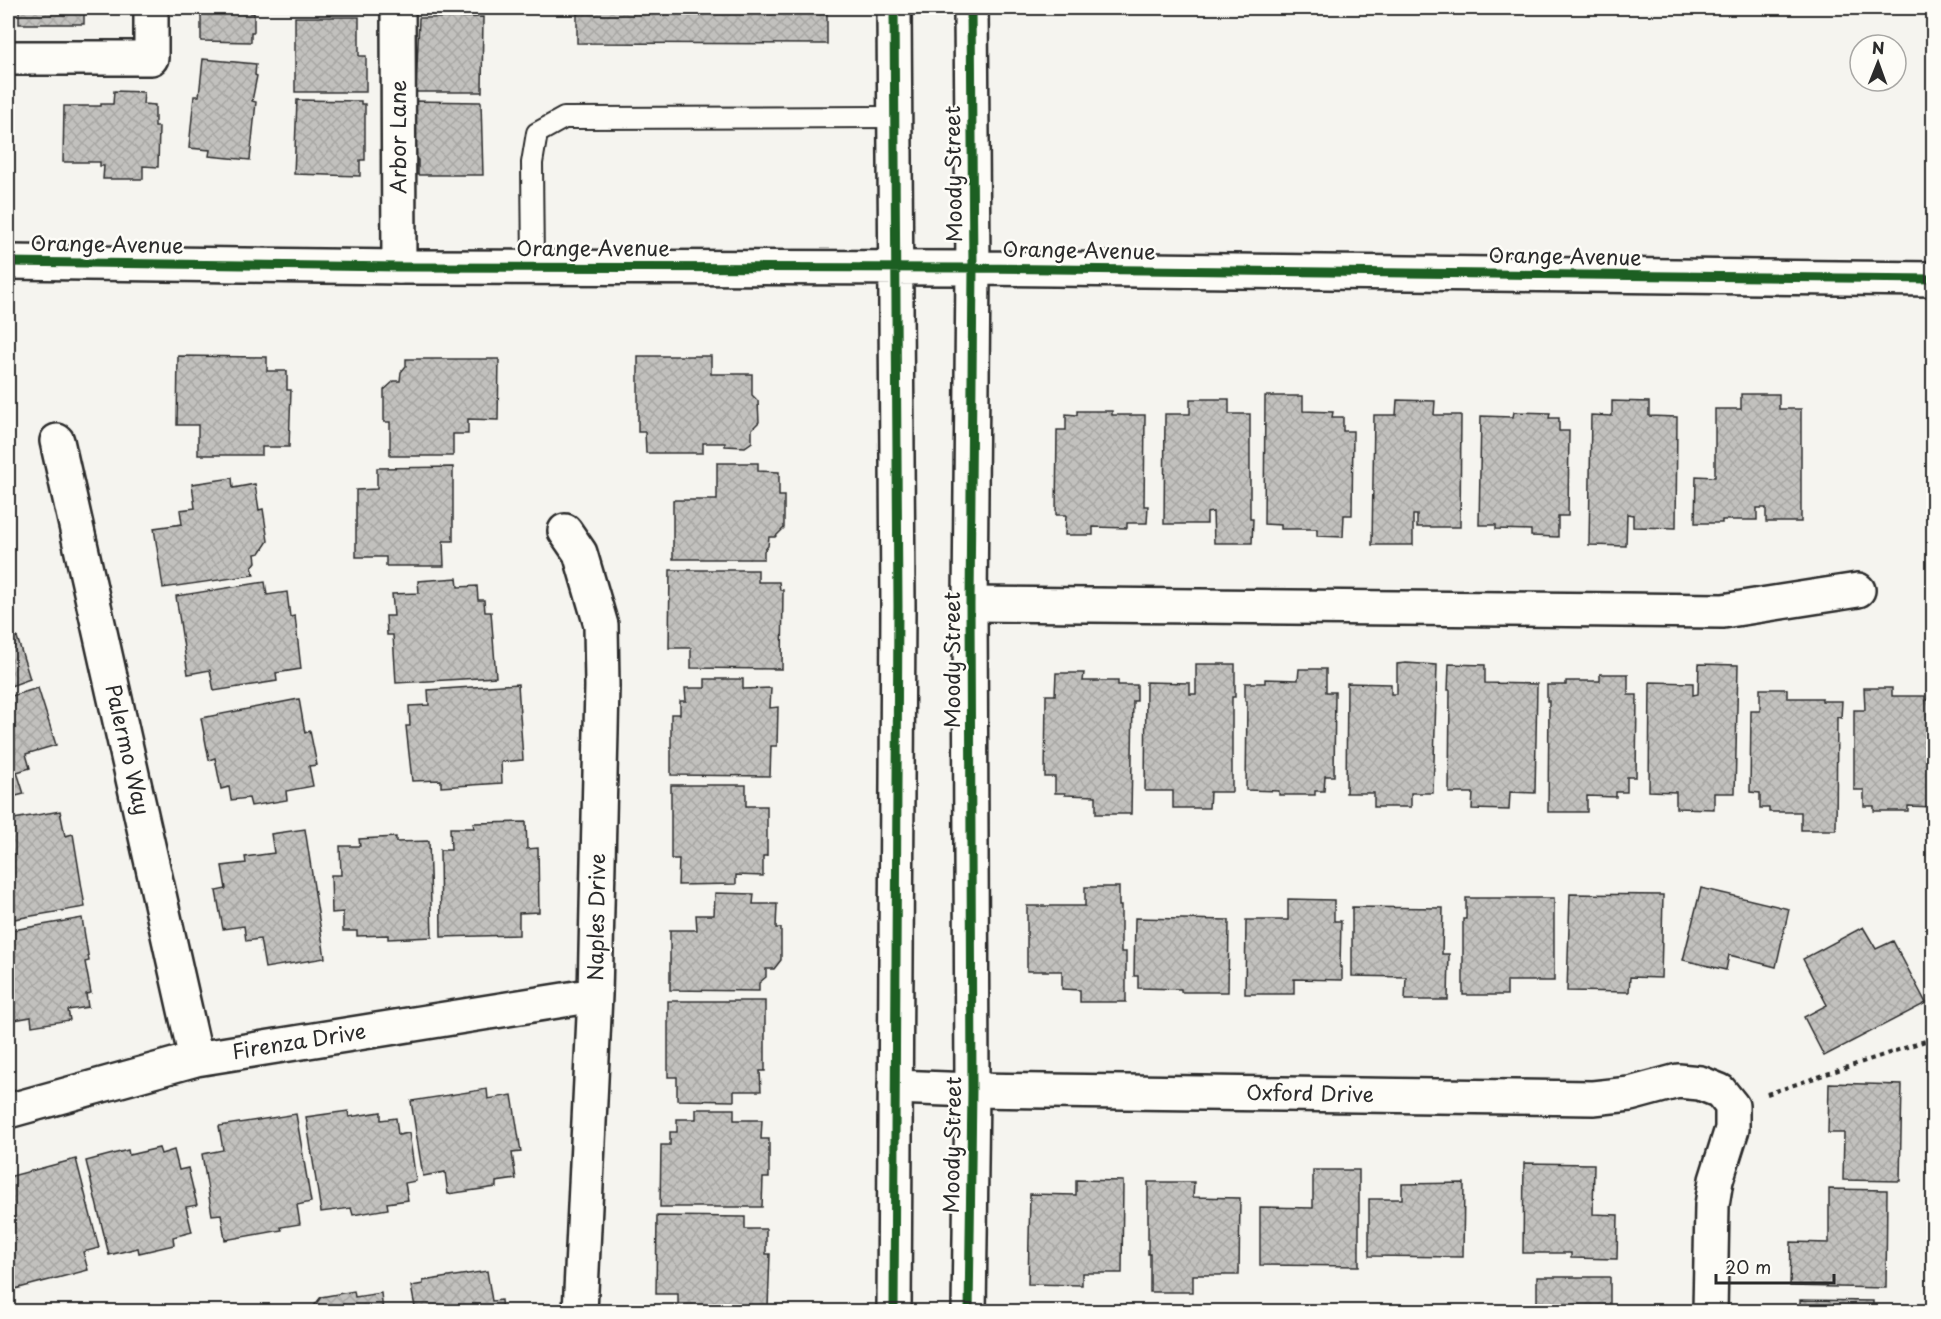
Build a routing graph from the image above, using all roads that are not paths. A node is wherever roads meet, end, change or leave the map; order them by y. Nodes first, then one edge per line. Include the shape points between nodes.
1 (151, 8) edge
2 (398, 8) edge
3 (894, 8) edge
4 (971, 8) edge
5 (8, 58) edge
6 (896, 117) junction
7 (8, 262) edge
8 (399, 267) junction
9 (533, 267) junction
10 (895, 268) junction
11 (973, 268) junction
12 (1934, 279) edge
13 (57, 441) dead end
14 (565, 531) dead end
15 (1858, 590) dead end
16 (970, 604) junction
17 (595, 995) junction
18 (196, 1059) junction
19 (895, 1087) junction
20 (972, 1090) junction
21 (8, 1111) edge
22 (580, 1311) edge
23 (894, 1311) edge
24 (969, 1311) edge
25 (1710, 1311) edge

1 - 5 main road via 151,58
2 - 8 main road, Arbor Lane
3 - 6 main road
4 - 11 main road, Moody Street
6 - 9 lane via 564,118 537,133 532,163
6 - 10 main road
7 - 8 main road, Orange Avenue
8 - 9 main road, Orange Avenue
9 - 10 main road, Orange Avenue
10 - 11 main road, Orange Avenue
10 - 19 main road
11 - 12 main road, Orange Avenue
11 - 16 main road, Moody Street
13 - 18 main road, Palermo Way
14 - 17 main road, Naples Drive via 580,553 601,625
15 - 16 main road via 1723,611
16 - 20 main road, Moody Street
17 - 18 main road, Firenza Drive
17 - 22 main road, Naples Drive
18 - 21 main road, Firenza Drive
19 - 20 main road, Oxford Drive
19 - 23 main road
20 - 24 main road, Moody Street
20 - 25 main road, Oxford Drive via 1593,1098 1630,1094 1678,1081 1700,1083 1726,1099 1732,1129 1712,1205

